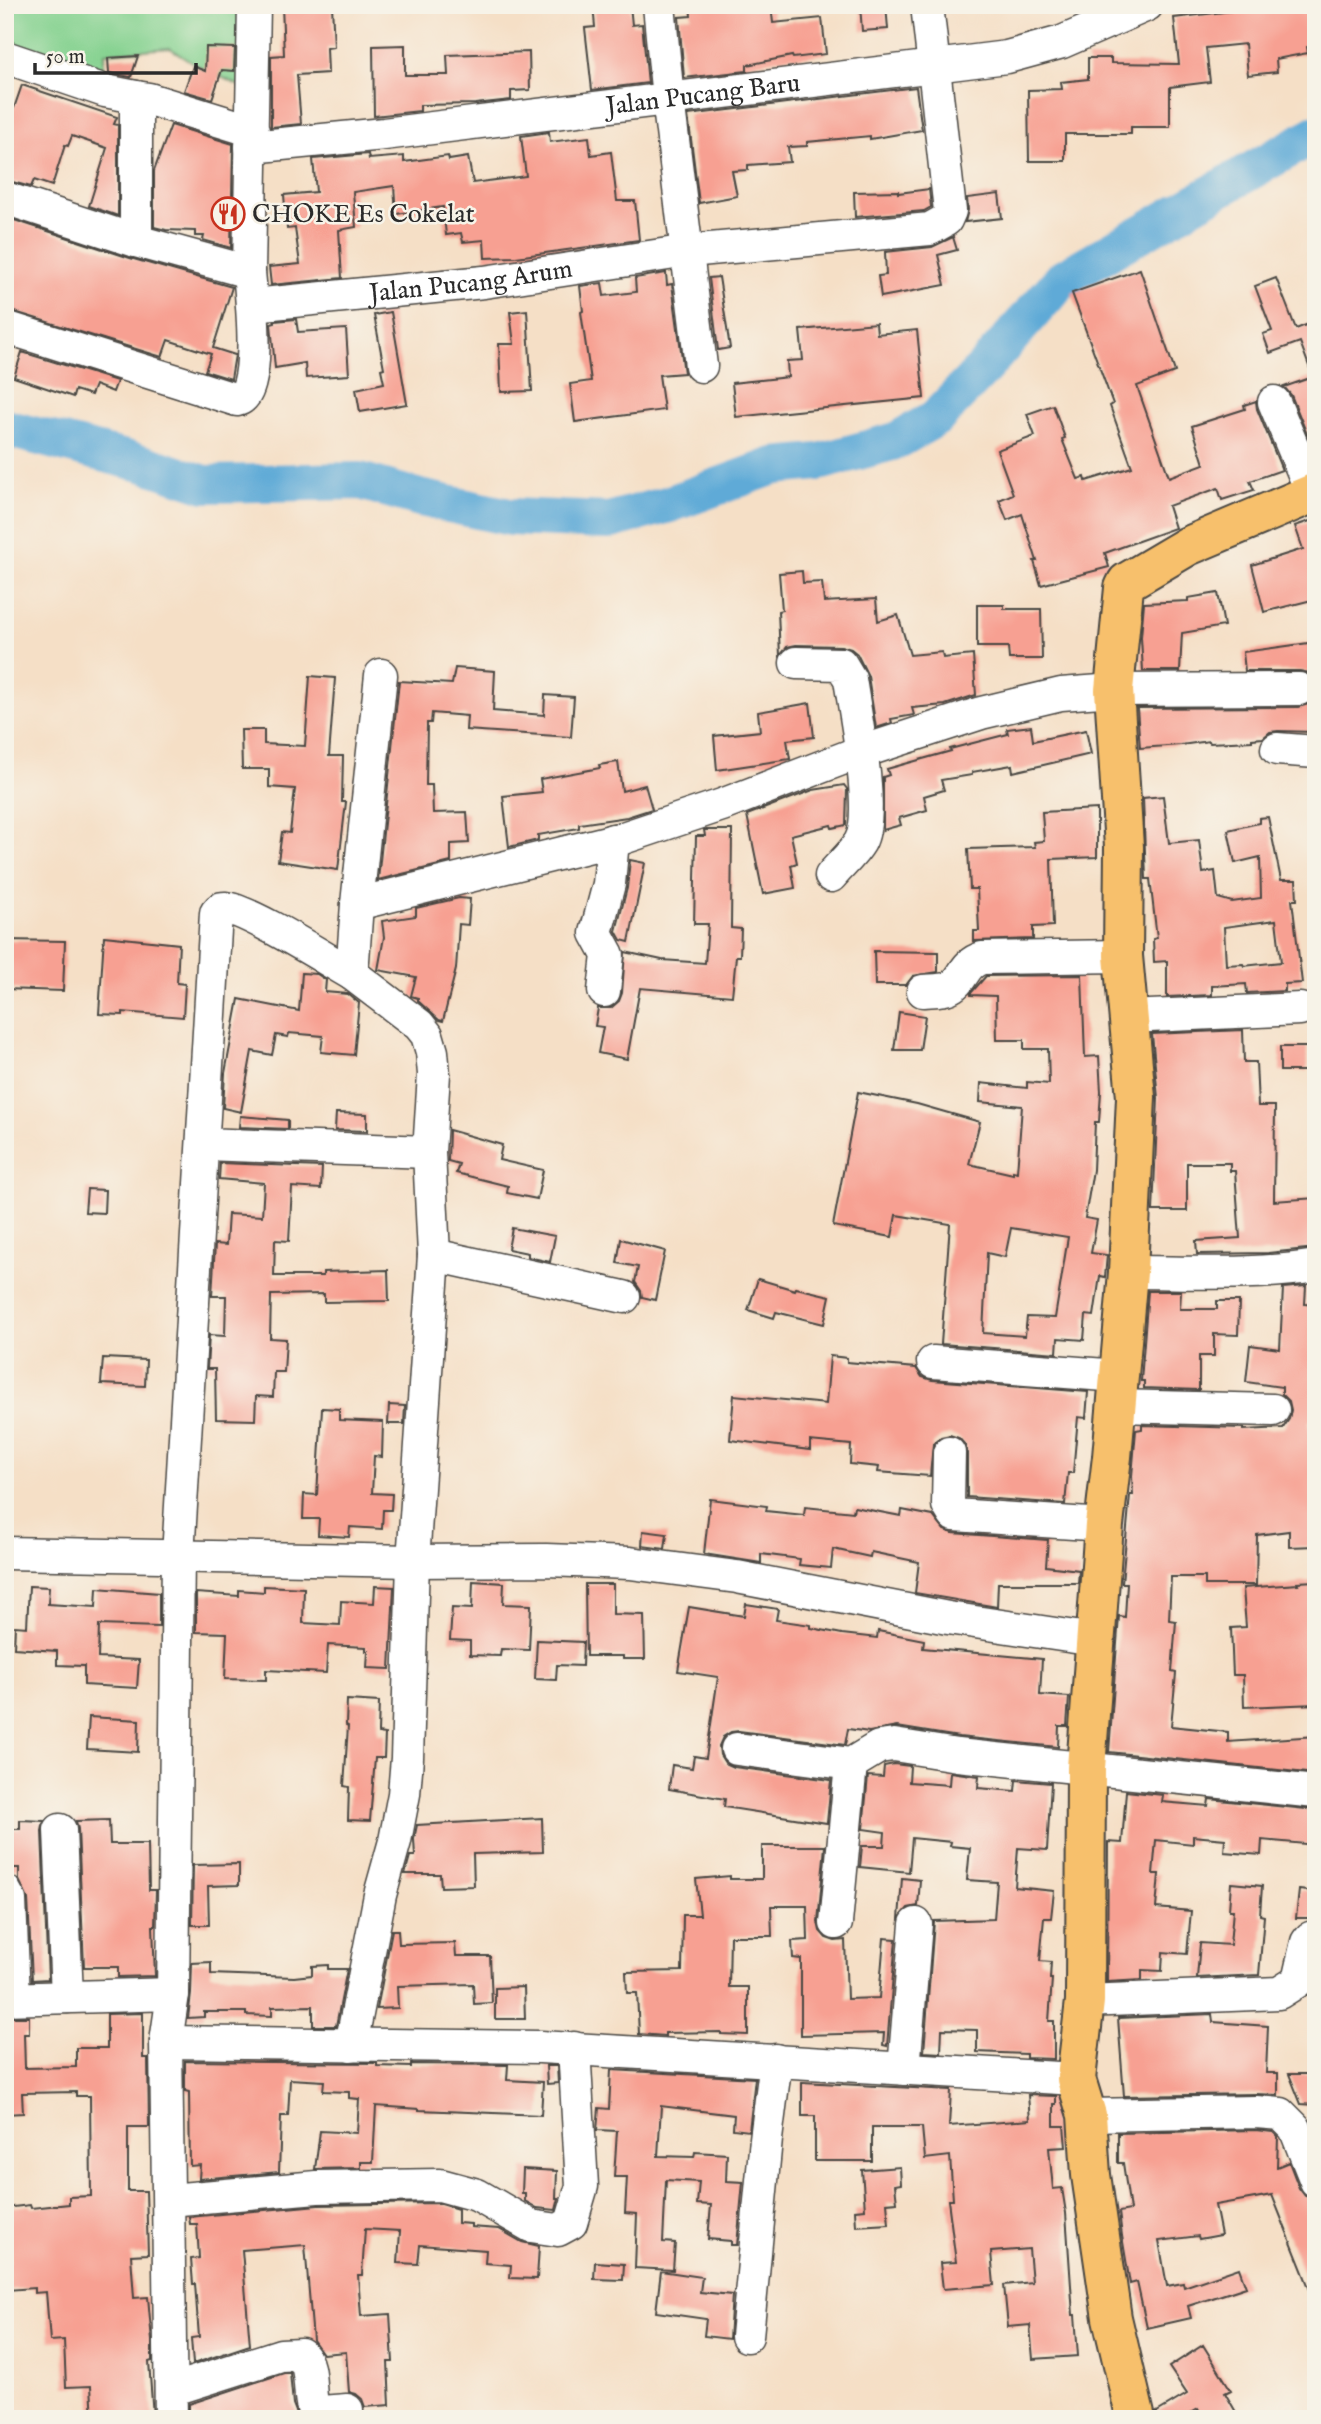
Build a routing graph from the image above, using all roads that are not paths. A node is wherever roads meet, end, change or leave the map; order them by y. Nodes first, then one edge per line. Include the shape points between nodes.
1 (254, 5) edge
2 (659, 5) edge
3 (927, 5) edge
4 (1147, 5) edge
5 (5, 57) edge
6 (933, 68) junction
7 (136, 97) junction
8 (668, 99) junction
9 (252, 139) junction
10 (5, 198) edge
11 (136, 241) junction
12 (688, 251) junction
13 (249, 272) junction
14 (253, 305) junction
15 (5, 327) edge
16 (701, 366) dead end
17 (1275, 402) dead end
18 (1314, 492) edge
19 (796, 663) dead end
20 (381, 675) dead end
21 (1299, 689) dead end
22 (1114, 690) junction
23 (1278, 749) dead end
24 (860, 752) junction
25 (1316, 752) edge
26 (612, 840) junction
27 (831, 876) dead end
28 (357, 904) junction
29 (1123, 956) junction
30 (352, 974) junction
31 (604, 991) dead end
32 (923, 991) dead end
33 (1300, 1009) dead end
34 (1128, 1017) junction
35 (203, 1144) junction
36 (429, 1152) junction
37 (434, 1255) junction
38 (1316, 1266) edge
39 (1128, 1272) junction
40 (624, 1297) dead end
41 (933, 1362) dead end
42 (1118, 1391) junction
43 (1273, 1410) dead end
44 (949, 1453) dead end
45 (1104, 1525) junction
46 (5, 1553) edge
47 (178, 1556) junction
48 (413, 1561) junction
49 (1095, 1640) junction
50 (737, 1749) dead end
51 (851, 1764) junction
52 (1086, 1768) junction
53 (1316, 1792) edge
54 (60, 1830) dead end
55 (5, 1891) edge
56 (836, 1923) dead end
57 (916, 1924) dead end
58 (1316, 1936) edge
59 (173, 1994) junction
60 (67, 1997) junction
61 (9, 1998) edge
62 (1085, 2001) junction
63 (166, 2042) junction
64 (351, 2045) junction
65 (573, 2048) junction
66 (776, 2060) junction
67 (904, 2069) junction
68 (1076, 2079) junction
69 (1087, 2115) junction
70 (1316, 2181) edge
71 (169, 2200) junction
72 (747, 2336) dead end
73 (171, 2404) edge
74 (347, 2410) dead end
75 (1136, 2419) edge

1 - 9 street
2 - 8 street
3 - 6 street
4 - 6 street, Jalan Pucang Baru via 1031,52
5 - 7 street
6 - 8 street, Jalan Pucang Baru
6 - 12 street, Jalan Pucang Arum via 950,195 946,220 930,229
7 - 9 street
7 - 11 street
8 - 9 street, Jalan Pucang Baru
8 - 12 street
9 - 13 street
10 - 11 street
11 - 13 street
12 - 14 street, Jalan Pucang Arum via 484,282
12 - 16 street
13 - 14 street
14 - 15 street via 253,374 246,395 237,400
17 - 18 street
18 - 22 main road via 1188,546 1127,582
19 - 24 street via 833,663 846,669
20 - 28 street
21 - 22 street
22 - 24 street via 1061,694 1007,706
22 - 29 main road via 1124,847
23 - 25 street
24 - 26 street via 722,805
24 - 27 street via 865,829 860,842
26 - 28 street
26 - 31 street via 608,884 596,933 608,955
28 - 30 street
29 - 32 street via 982,958 964,969 949,988
29 - 34 main road
30 - 35 street via 254,919 220,908 216,913
30 - 36 street via 427,1035 434,1074
33 - 34 street
34 - 39 main road via 1136,1097
35 - 36 street
35 - 47 street
36 - 37 street
37 - 40 street
37 - 48 street
38 - 39 street via 1231,1273
39 - 42 main road
41 - 42 street
42 - 43 street
42 - 45 main road
44 - 45 street via 948,1504 954,1515
45 - 49 main road
46 - 47 street
47 - 48 street
47 - 59 street
48 - 49 street via 546,1560 676,1568
48 - 64 street via 404,1794
49 - 52 main road
50 - 51 street
51 - 52 street via 890,1745
51 - 56 street
52 - 53 street
52 - 62 main road
54 - 60 street
55 - 61 street via 10,1900
57 - 67 street
58 - 62 street via 1307,1942 1297,1981 1279,1993
59 - 60 street
59 - 63 street
60 - 61 street
62 - 68 main road
63 - 64 street
63 - 71 street
64 - 65 street
65 - 66 street
65 - 71 street via 582,2186 570,2222 558,2230 531,2226 477,2195 440,2185 317,2187
66 - 67 street
66 - 72 street
67 - 68 street
68 - 69 main road
69 - 70 street via 1281,2114 1296,2128
69 - 75 main road via 1100,2245
71 - 73 street
73 - 74 street via 281,2355 301,2354 313,2408 321,2412

